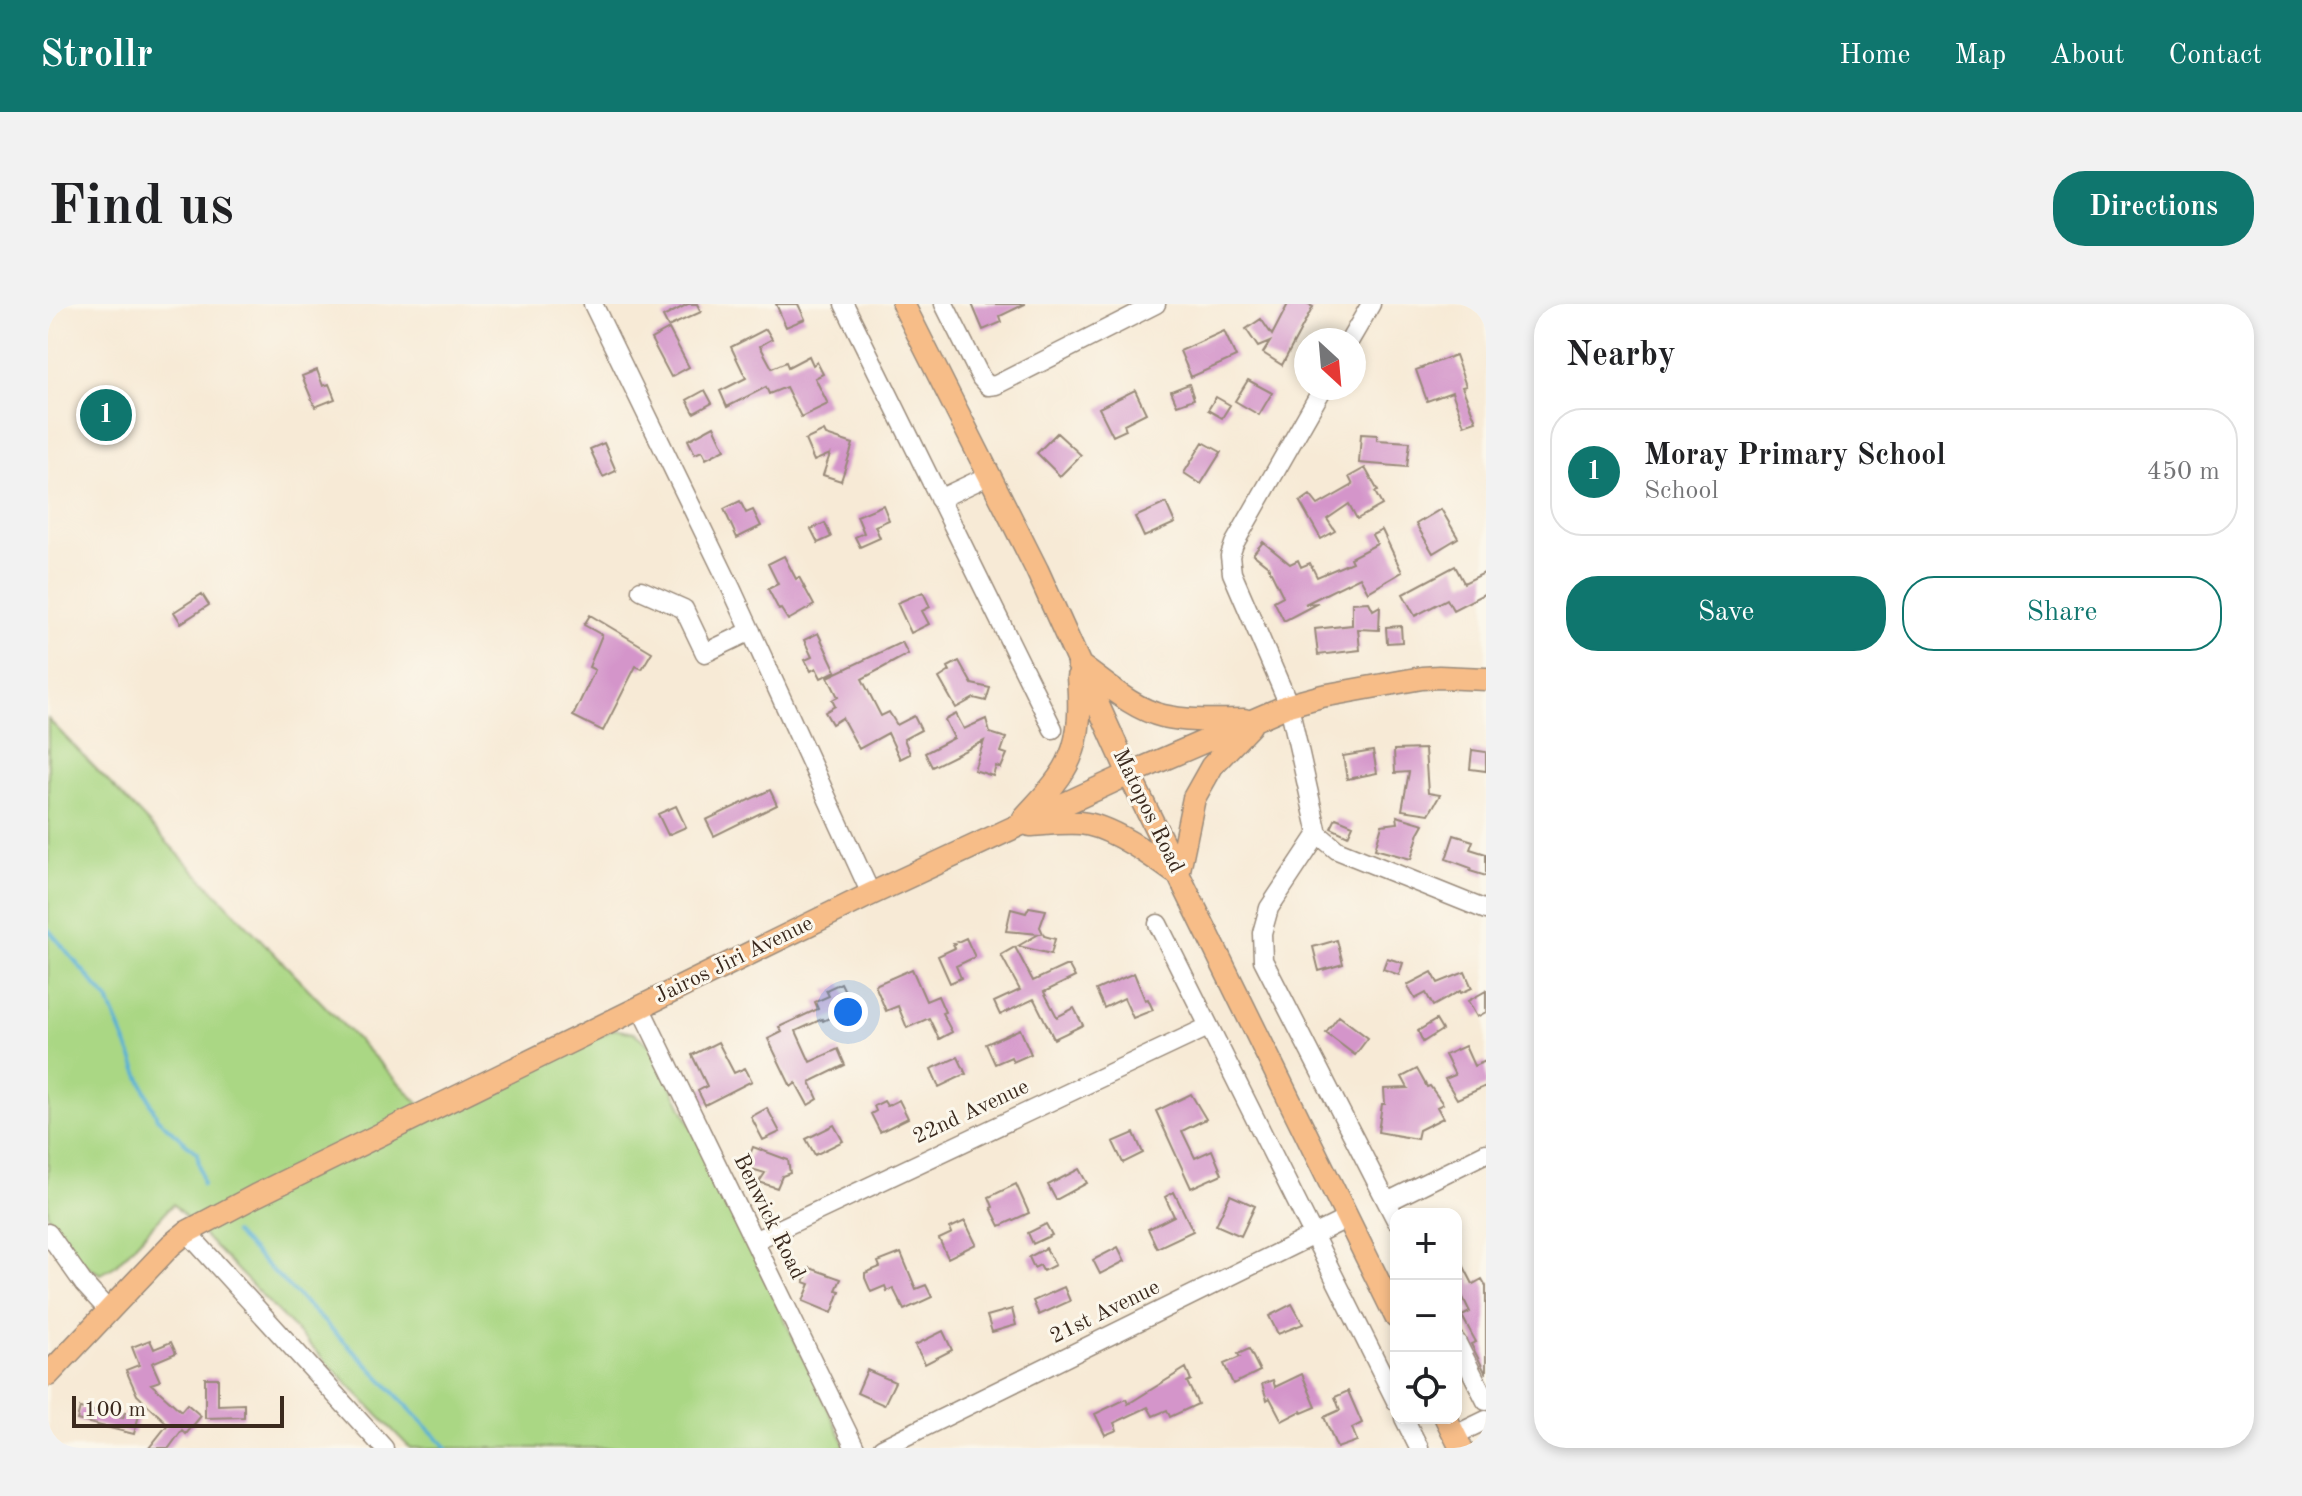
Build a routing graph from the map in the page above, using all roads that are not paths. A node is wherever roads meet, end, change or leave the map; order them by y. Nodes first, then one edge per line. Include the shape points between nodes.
1 (593, 304) edge
2 (844, 304) edge
3 (903, 304) edge
4 (944, 304) edge
5 (1156, 304) edge
6 (1371, 304) edge
7 (1357, 328) edge
8 (1316, 400) edge
9 (990, 475) junction
10 (939, 499) junction
11 (641, 590) dead end
12 (751, 631) junction
13 (1077, 663) junction
14 (1486, 679) edge
15 (1289, 705) junction
16 (1256, 719) junction
17 (1053, 729) dead end
18 (1129, 774) junction
19 (1018, 825) junction
20 (1318, 834) junction
21 (1178, 875) junction
22 (871, 894) junction
23 (1486, 910) edge
24 (1158, 924) dead end
25 (640, 1007) junction
26 (1208, 1027) junction
27 (1486, 1153) edge
28 (1387, 1202) junction
29 (1390, 1208) edge
30 (1348, 1218) junction
31 (187, 1232) junction
32 (49, 1236) edge
33 (1314, 1236) junction
34 (754, 1241) junction
35 (1390, 1305) edge
36 (108, 1310) junction
37 (1462, 1352) edge
38 (51, 1374) edge
39 (1390, 1389) edge
40 (1486, 1401) edge
41 (1486, 1420) edge
42 (1407, 1424) edge
43 (1454, 1434) edge
44 (384, 1448) edge
45 (855, 1448) edge
46 (882, 1448) edge
47 (1419, 1448) edge

1 - 12 street
2 - 10 street
3 - 9 main road, Matopos Road
4 - 5 street via 988,386
6 - 7 street
8 - 15 street via 1230,556 1235,581
9 - 10 street
9 - 13 main road, Matopos Road
10 - 17 street
11 - 12 street via 684,609 705,653
12 - 22 street
13 - 16 main road via 1161,716
13 - 18 main road, Matopos Road
13 - 19 main road via 1080,706 1070,759
14 - 15 main road, Jairos Jiri Avenue via 1422,678
15 - 16 main road, Jairos Jiri Avenue
15 - 20 street
16 - 18 main road, Jairos Jiri Avenue
16 - 21 main road via 1212,766 1194,798
18 - 19 main road, Jairos Jiri Avenue
18 - 21 main road, Matopos Road
19 - 21 main road via 1084,823 1118,836
19 - 22 main road, Jairos Jiri Avenue
20 - 23 street via 1337,850
20 - 28 street via 1269,908 1262,933 1263,960
21 - 30 main road, Matopos Road
22 - 25 main road, Jairos Jiri Avenue
24 - 26 street
25 - 31 main road, Jairos Jiri Avenue
25 - 34 street, Benwick Road
26 - 33 street
26 - 34 street, 22nd Avenue
27 - 28 street
28 - 29 street
30 - 33 street, 21st Avenue
30 - 35 main road, Matopos Road
31 - 36 main road, Jairos Jiri Avenue
31 - 44 street
32 - 36 street
33 - 39 street
33 - 46 street, 21st Avenue
34 - 45 street, Benwick Road
36 - 38 main road, Jairos Jiri Avenue
37 - 40 street
41 - 43 street
42 - 47 street

